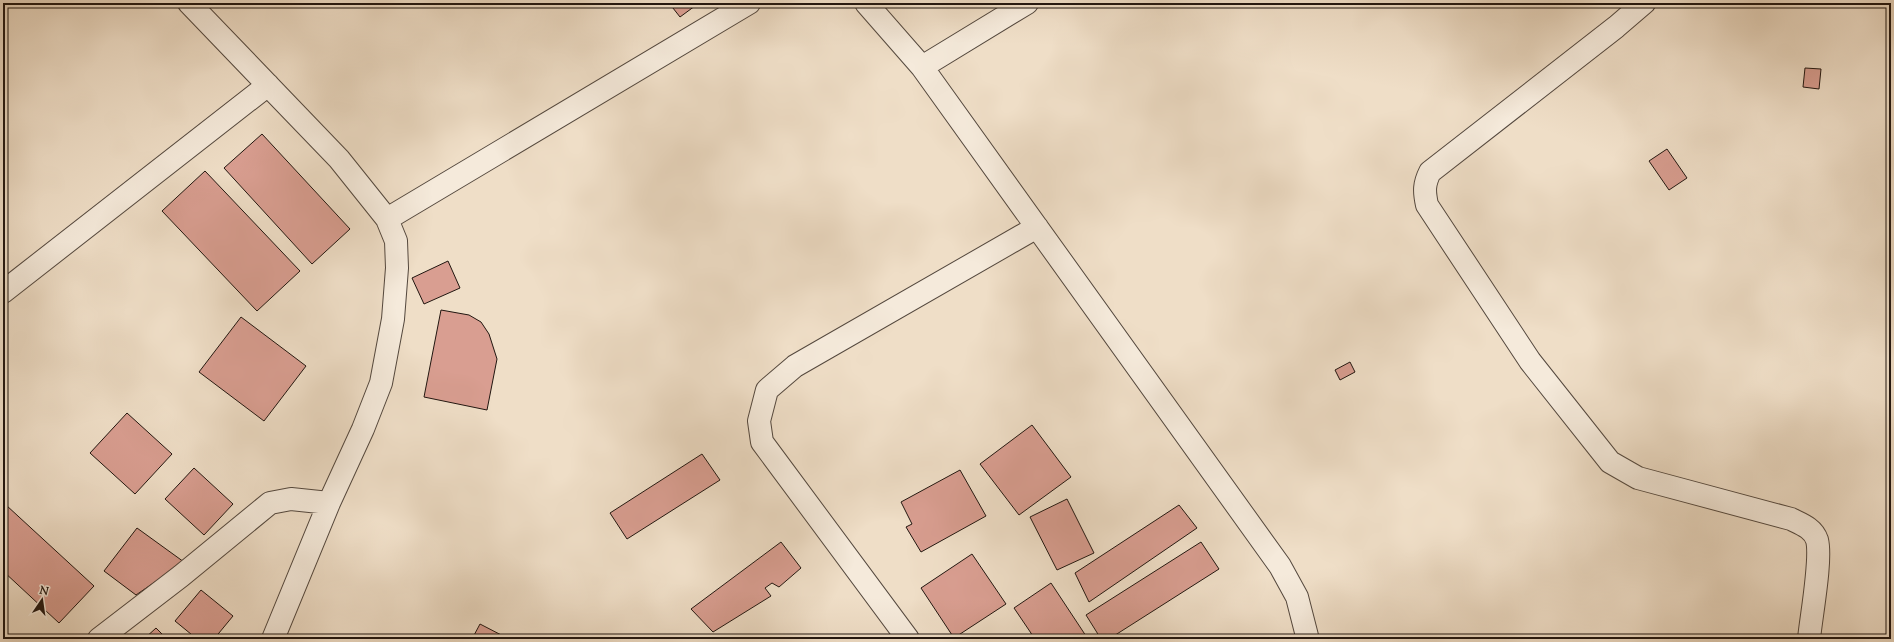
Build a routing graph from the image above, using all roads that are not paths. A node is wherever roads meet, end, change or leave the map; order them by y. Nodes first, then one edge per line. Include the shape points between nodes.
1 (189, 3) edge
2 (749, 3) edge
3 (866, 3) edge
4 (1027, 3) edge
5 (1644, 3) edge
6 (922, 67) junction
7 (268, 85) junction
8 (387, 219) junction
9 (1037, 227) junction
10 (3, 292) edge
11 (329, 503) junction
12 (100, 639) edge
13 (273, 639) edge
14 (908, 639) edge
15 (1306, 639) edge
16 (1809, 639) edge

1 - 7 street
2 - 8 street
3 - 6 street
4 - 6 street
5 - 16 street via 1430,172 1424,192 1427,205 1530,362 1610,462 1638,478 1791,519 1808,527 1816,539 1818,554
6 - 9 street
7 - 8 street via 339,159
7 - 10 street
8 - 11 street via 396,241 397,268 393,319 381,383
9 - 14 street via 795,366 767,390 758,421 762,442
9 - 15 street via 1280,566 1297,597
11 - 12 street via 291,499 270,503
11 - 13 street

